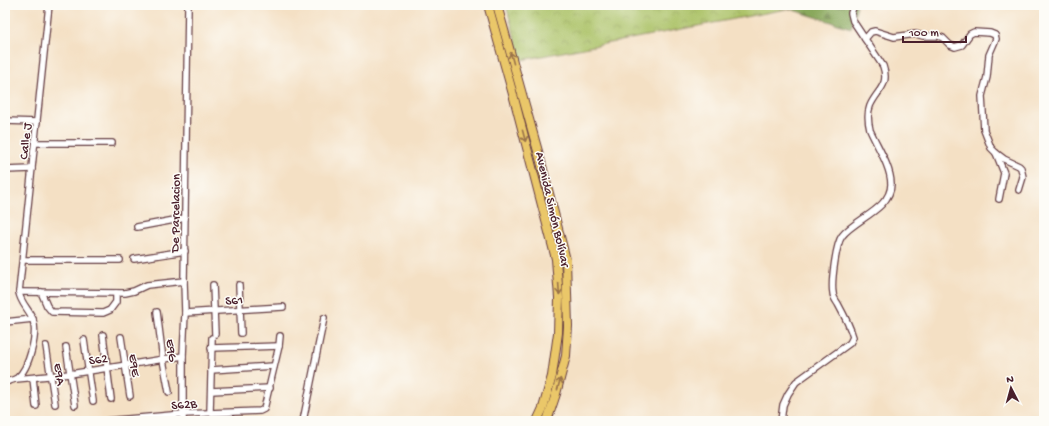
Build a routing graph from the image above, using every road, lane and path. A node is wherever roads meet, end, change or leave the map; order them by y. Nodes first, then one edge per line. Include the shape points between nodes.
1 (49, 5) edge
2 (188, 5) edge
3 (488, 5) edge
4 (497, 5) edge
5 (854, 5) edge
6 (865, 39) junction
7 (522, 96) junction
8 (514, 98) junction
9 (5, 121) edge
10 (37, 122) junction
11 (112, 142) dead end
12 (35, 143) junction
13 (996, 153) junction
14 (32, 169) junction
15 (5, 170) edge
16 (1019, 190) dead end
17 (999, 199) dead end
18 (185, 218) junction
19 (137, 227) dead end
20 (185, 251) junction
21 (23, 260) junction
22 (120, 260) dead end
23 (134, 260) dead end
24 (184, 281) junction
25 (213, 285) dead end
26 (239, 285) dead end
27 (19, 292) junction
28 (41, 292) junction
29 (116, 292) junction
30 (283, 307) dead end
31 (240, 310) junction
32 (214, 311) junction
33 (157, 312) dead end
34 (185, 313) junction
35 (324, 318) dead end
36 (33, 319) junction
37 (5, 322) edge
38 (241, 333) dead end
39 (103, 335) dead end
40 (280, 336) dead end
41 (121, 337) dead end
42 (84, 340) dead end
43 (46, 346) dead end
44 (279, 346) junction
45 (66, 347) dead end
46 (211, 348) junction
47 (183, 356) junction
48 (163, 360) junction
49 (125, 366) junction
50 (274, 366) junction
51 (108, 368) junction
52 (211, 370) junction
53 (88, 371) junction
54 (70, 374) junction
55 (51, 376) junction
56 (33, 378) junction
57 (16, 379) junction
58 (5, 382) edge
59 (270, 388) junction
60 (211, 391) junction
61 (169, 392) dead end
62 (130, 396) dead end
63 (112, 399) dead end
64 (93, 401) dead end
65 (55, 404) dead end
66 (75, 405) dead end
67 (36, 406) dead end
68 (210, 412) junction
69 (183, 414) junction
70 (105, 421) edge
71 (183, 421) edge
72 (303, 421) edge
73 (537, 421) edge
74 (547, 421) edge
75 (781, 421) edge

1 - 10 street, Calle J
2 - 18 street, De Parcelacion
3 - 8 highway, Avenida Simón Bolívar
7 -> 4 highway, Avenida Simón Bolívar
5 - 6 street via 852,17
6 - 13 street via 875,31 894,37 916,34 938,36 955,47 962,45 974,32 996,35 989,55 982,96 984,130 991,148
6 - 75 street via 885,73 883,85 869,108 868,122 890,173 891,190 883,203 843,235 838,247 833,294 853,337 850,343 796,382 788,394
7 - 8 highway
74 -> 7 highway, Avenida Simón Bolívar via 566,356 567,267
8 -> 73 highway, Avenida Simón Bolívar via 556,259 558,285 556,354 543,408
9 - 10 street
10 - 12 street, Calle J
11 - 12 street
12 - 14 street, Calle J
13 - 16 street via 1020,166 1023,177
13 - 17 street via 1004,173
14 - 15 street
14 - 21 street, Calle J
18 - 19 street
18 - 20 street, De Parcelacion
20 - 23 street
20 - 24 street, De Parcelacion
21 - 22 street
21 - 27 street, Calle J
24 - 29 street via 147,285 130,292
24 - 34 street, De Parcelacion
25 - 32 street
26 - 31 street
27 - 28 street
27 - 36 street
28 - 29 street
28 - 29 street via 52,312 97,313 106,312 113,307
30 - 31 street, S61
31 - 32 street, S61
31 - 38 street
32 - 34 street, S61
32 - 46 street via 214,336
33 - 48 street, E9G
34 - 47 street, De Parcelacion
35 - 72 street
36 - 37 street
36 - 57 street via 33,346 21,374
39 - 51 street
40 - 44 street
41 - 49 street, E9E
42 - 53 street
43 - 55 street, E9A
44 - 46 street
44 - 50 street
45 - 54 street
46 - 52 street
47 - 48 street, S62
47 - 69 street, De Parcelacion
48 - 49 street, S62
48 - 61 street, E9G
49 - 51 street, S62
49 - 62 street, E9E
50 - 52 street
50 - 59 street
51 - 53 street, S62
51 - 63 street
52 - 60 street
53 - 54 street, S62
53 - 64 street
54 - 55 street, S62
54 - 66 street
55 - 56 street, S62
55 - 65 street, E9A
56 - 57 street, S62
56 - 67 street
57 - 58 street
59 - 60 street
59 - 68 street, S62B via 264,409 260,411
60 - 68 street
68 - 69 street, S62B
69 - 70 street, S62B
69 - 71 street, De Parcelacion

